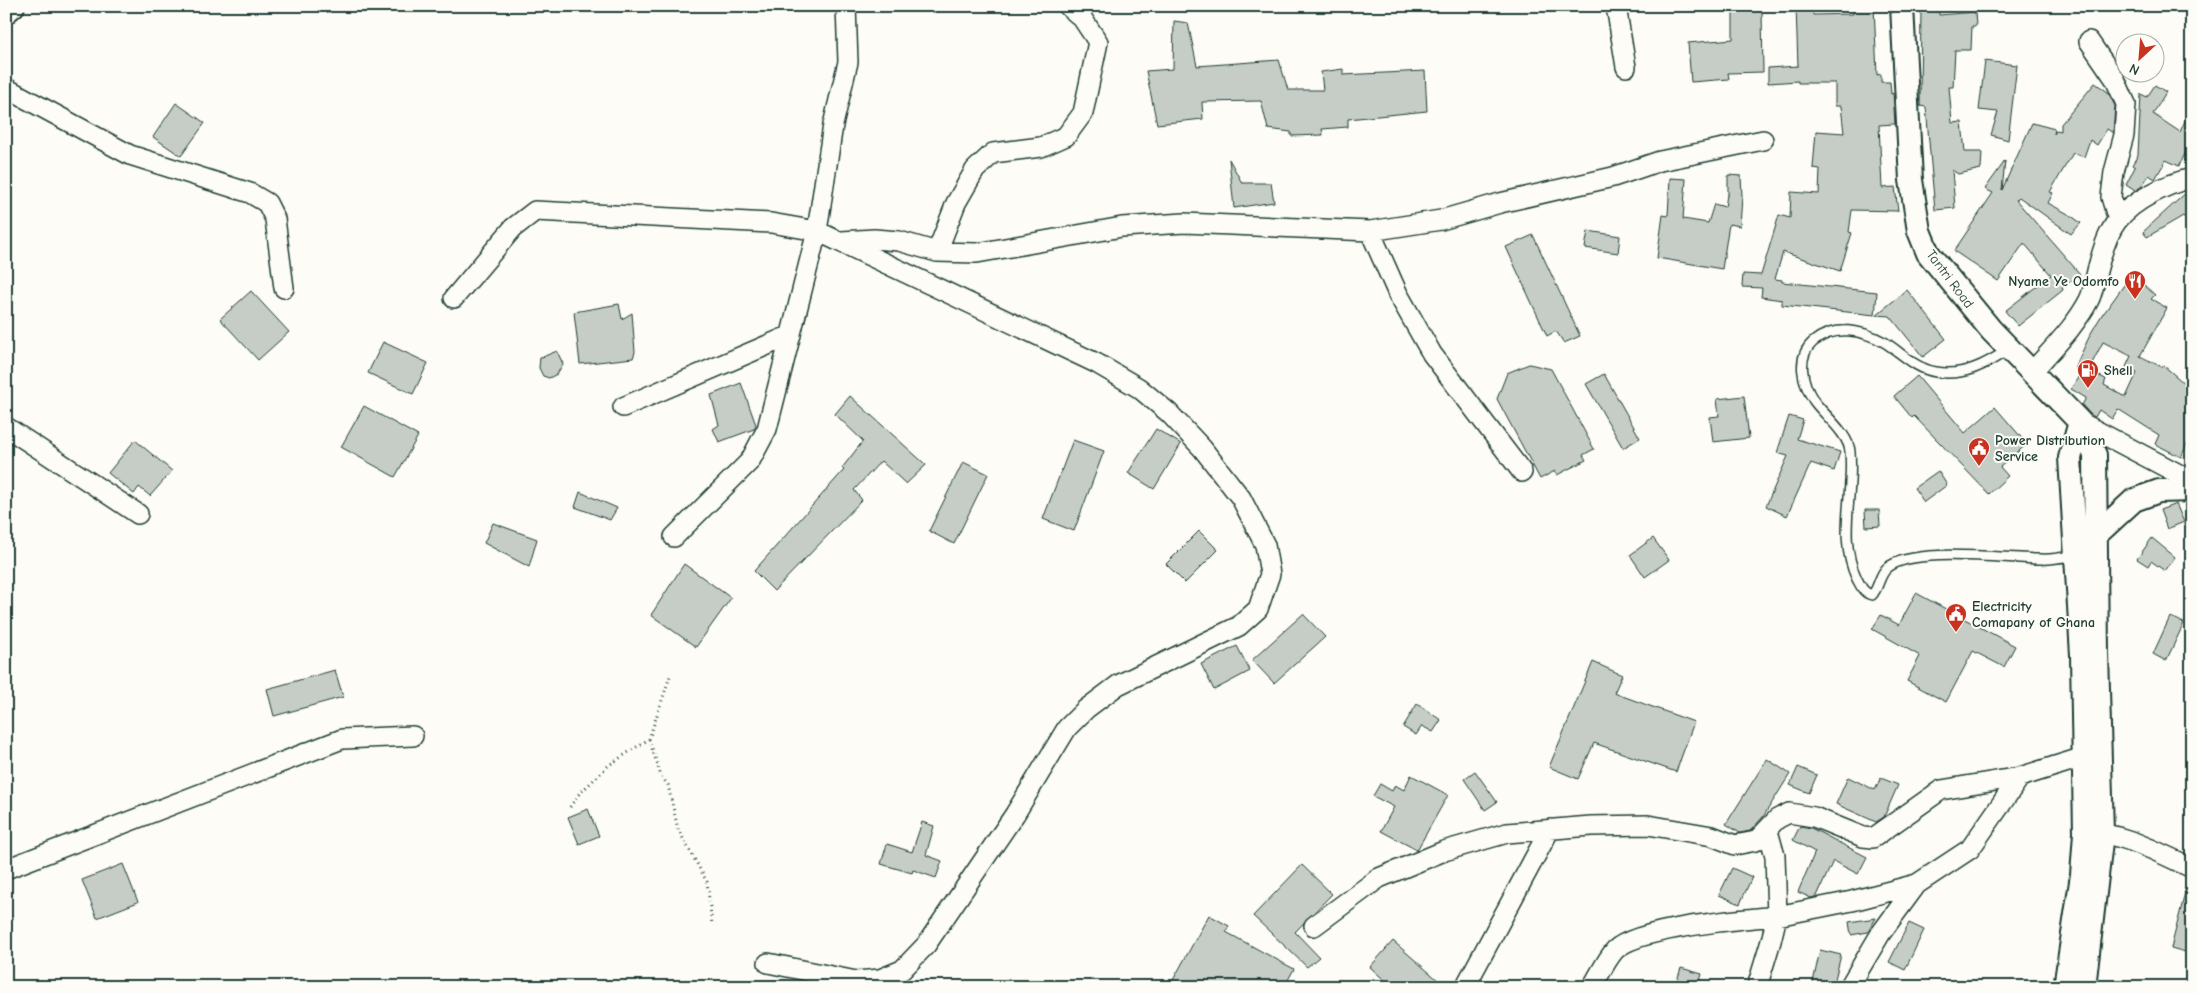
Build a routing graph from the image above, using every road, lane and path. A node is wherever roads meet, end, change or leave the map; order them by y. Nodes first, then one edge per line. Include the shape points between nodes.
1 (13, 6) edge
2 (846, 6) edge
3 (1068, 6) edge
4 (1616, 6) edge
5 (1902, 6) edge
6 (6, 12) edge
7 (2089, 41) dead end
8 (1626, 67) dead end
9 (6, 88) edge
10 (1763, 140) dead end
11 (2192, 178) edge
12 (2118, 220) junction
13 (818, 231) junction
14 (1370, 231) junction
15 (840, 241) junction
16 (938, 252) junction
17 (284, 288) dead end
18 (454, 298) dead end
19 (791, 335) junction
20 (2009, 349) junction
21 (2032, 372) junction
22 (624, 406) dead end
23 (2080, 422) junction
24 (6, 428) edge
25 (1522, 472) dead end
26 (2192, 481) edge
27 (2192, 490) edge
28 (138, 514) dead end
29 (2096, 535) junction
30 (674, 537) dead end
31 (2076, 555) junction
32 (671, 673) dead end
33 (413, 736) dead end
34 (650, 739) junction
35 (2092, 756) junction
36 (2020, 776) junction
37 (570, 807) dead end
38 (1550, 829) junction
39 (1768, 831) junction
40 (2093, 833) junction
41 (2192, 868) edge
42 (6, 869) edge
43 (1917, 884) junction
44 (1776, 916) junction
45 (712, 924) dead end
46 (1314, 926) dead end
47 (768, 963) dead end
48 (1465, 987) edge
49 (1592, 987) edge
50 (1757, 987) edge
51 (1849, 987) edge
52 (2065, 987) edge
53 (2084, 987) edge

1 - 6 street
2 - 13 street via 848,62 833,126
3 - 16 street via 1082,18 1098,42 1083,113 1066,136 1041,147 993,153 975,170 956,203
4 - 8 street
5 - 20 street, Tantri Road via 1911,180 1919,231 1928,253 1947,278
7 - 12 street via 2115,80 2126,104 2124,135 2111,196
9 - 17 street via 130,155 250,193 266,203 275,219
10 - 14 street via 1660,161 1613,177 1441,220
11 - 12 street via 2174,182 2146,196
12 - 21 street via 2107,241 2090,298 2082,313
13 - 15 street
13 - 18 street via 771,223 535,210 513,228
13 - 19 street
14 - 16 street via 1175,224 1122,227 977,253
14 - 25 street via 1398,294 1432,354
15 - 16 street via 899,241
15 - 47 street via 1096,363 1139,388 1189,434 1241,498 1265,545 1270,574 1258,609 1239,626 1118,686 1086,708 1067,728 1015,814 926,945 902,970 880,979 856,981
19 - 22 street
19 - 30 street via 767,429 750,461
20 - 21 street, Tantri Road
20 - 31 lane via 1990,362 1964,373 1935,372 1909,362 1885,342 1862,332 1840,330 1812,343 1801,368 1806,386 1850,447 1847,544 1853,570 1862,589 1872,595 1886,568 1907,559 1968,555 2043,560
21 - 23 street, Tantri Road
23 - 26 street
23 - 29 street, Tantri Road via 2095,455
23 - 31 street via 2070,458
24 - 28 street
27 - 29 street via 2159,491 2134,500
29 - 35 street, Tantri Road
31 - 35 street
32 - 34 path
33 - 42 street via 342,739
34 - 37 path via 609,765
34 - 45 path via 661,776 668,785 678,828 707,882
35 - 36 street
35 - 40 street
36 - 39 street via 1941,790 1873,838 1814,817 1789,813 1777,819
36 - 43 street via 1970,849
38 - 39 street via 1648,825 1712,836 1735,845 1756,841
38 - 46 street via 1506,833 1444,851 1379,878
38 - 48 street
39 - 44 street via 1775,856
40 - 41 street via 2133,843
40 - 52 street via 2082,875
40 - 53 street
43 - 44 street
43 - 51 street via 1880,933
44 - 49 street via 1696,925 1626,942 1614,951
44 - 50 street via 1772,941

